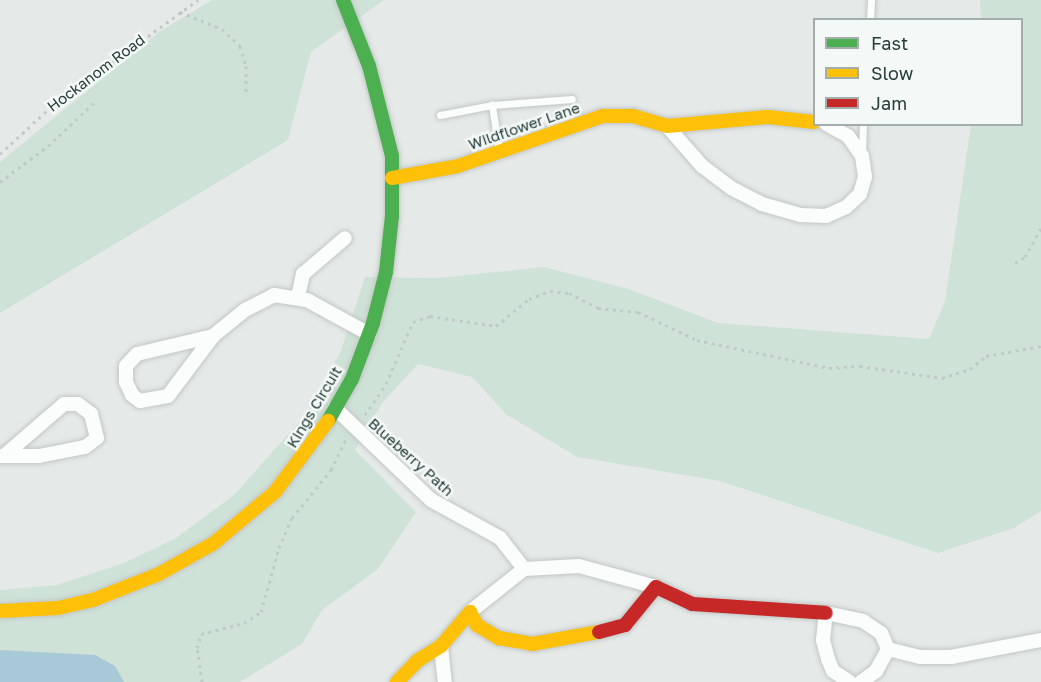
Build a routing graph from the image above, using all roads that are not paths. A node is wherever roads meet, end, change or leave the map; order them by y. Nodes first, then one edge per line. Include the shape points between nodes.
1 (342, 0) edge
2 (871, 0) edge
3 (870, 18) edge
4 (572, 99) dead end
5 (492, 105) junction
6 (440, 115) dead end
7 (813, 122) edge
8 (667, 126) junction
9 (830, 126) edge
10 (863, 126) edge
11 (500, 152) junction
12 (862, 156) junction
13 (392, 178) junction
14 (345, 238) dead end
15 (298, 297) junction
16 (369, 334) junction
17 (213, 336) junction
18 (335, 408) junction
19 (3, 455) edge
20 (524, 568) junction
21 (656, 587) junction
22 (0, 611) edge
23 (470, 612) junction
24 (826, 613) junction
25 (1041, 640) edge
26 (441, 646) junction
27 (888, 649) junction
28 (397, 682) edge
29 (445, 682) edge
30 (850, 682) edge
31 (861, 682) edge

1 - 13 street, Kings Circuit via 383,112
2 - 3 lane
4 - 5 lane
5 - 6 lane
5 - 11 lane
7 - 8 street, Wildflower Lane via 768,117
8 - 11 street, Wildflower Lane via 633,116 602,116
8 - 12 street via 702,166 731,188 762,204 800,216 826,216 846,207 860,194 865,177
9 - 12 street via 848,136
10 - 12 lane
11 - 13 street, Wildflower Lane via 458,166
13 - 16 street, Kings Circuit via 386,272
14 - 15 street via 303,274
15 - 16 street
15 - 17 street via 274,294 245,310
16 - 18 street, Kings Circuit via 352,379
17 - 17 street via 168,396 140,401 132,395 126,382 126,366 137,354
18 - 20 street, Blueberry Path via 430,500 500,538
18 - 22 street, Kings Circuit via 315,443 275,492 214,543 159,574 93,600 58,608
19 - 19 street via 39,456 85,447 97,438 91,414 78,405 64,404
20 - 21 street via 579,566
20 - 23 street
21 - 23 street via 624,625 532,644 499,638 477,625
21 - 24 street via 692,604
23 - 26 street
24 - 27 street via 863,621 881,633
24 - 30 street via 823,640 828,659 833,671
25 - 27 street via 951,657 920,657
26 - 28 street via 417,661
26 - 29 street
27 - 31 street via 876,671

